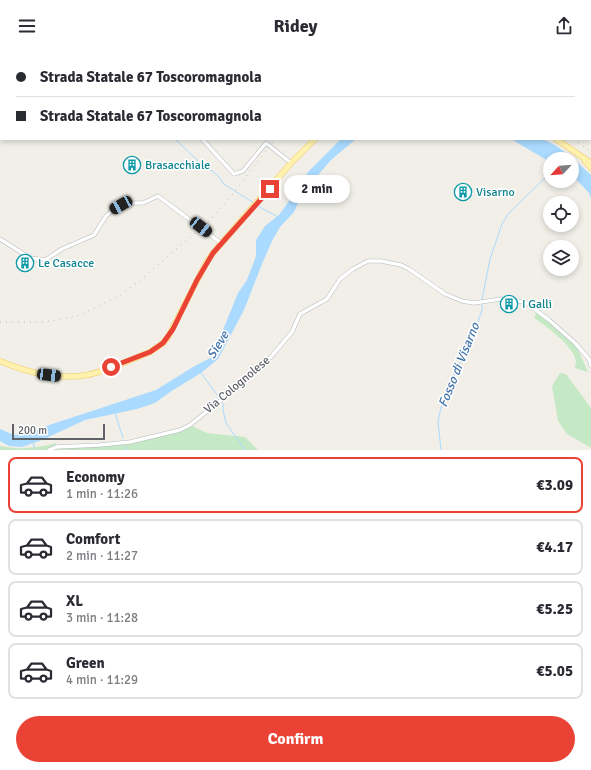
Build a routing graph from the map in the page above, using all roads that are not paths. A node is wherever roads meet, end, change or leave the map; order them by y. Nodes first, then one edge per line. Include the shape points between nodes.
1 (203, 140) edge
2 (314, 140) edge
3 (558, 140) edge
4 (564, 143) junction
5 (291, 163) junction
6 (591, 163) edge
7 (591, 168) edge
8 (0, 239) edge
9 (221, 243) junction
10 (0, 361) edge
11 (591, 366) edge
12 (49, 450) edge

1 - 5 street via 234,174 243,171 266,143
2 - 5 main road
3 - 4 main road
4 - 6 main road
4 - 7 main road
5 - 9 main road
8 - 9 street via 30,258 46,260 62,249 94,235 113,210 127,203 143,203 158,196
9 - 10 main road via 206,263 168,337 150,352 100,371 76,376 49,375
11 - 12 street, Via Colognolese via 589,359 575,343 525,302 501,299 474,303 462,301 445,294 401,264 368,261 340,280 327,299 300,314 292,332 270,358 190,425 180,430 130,442 56,447

